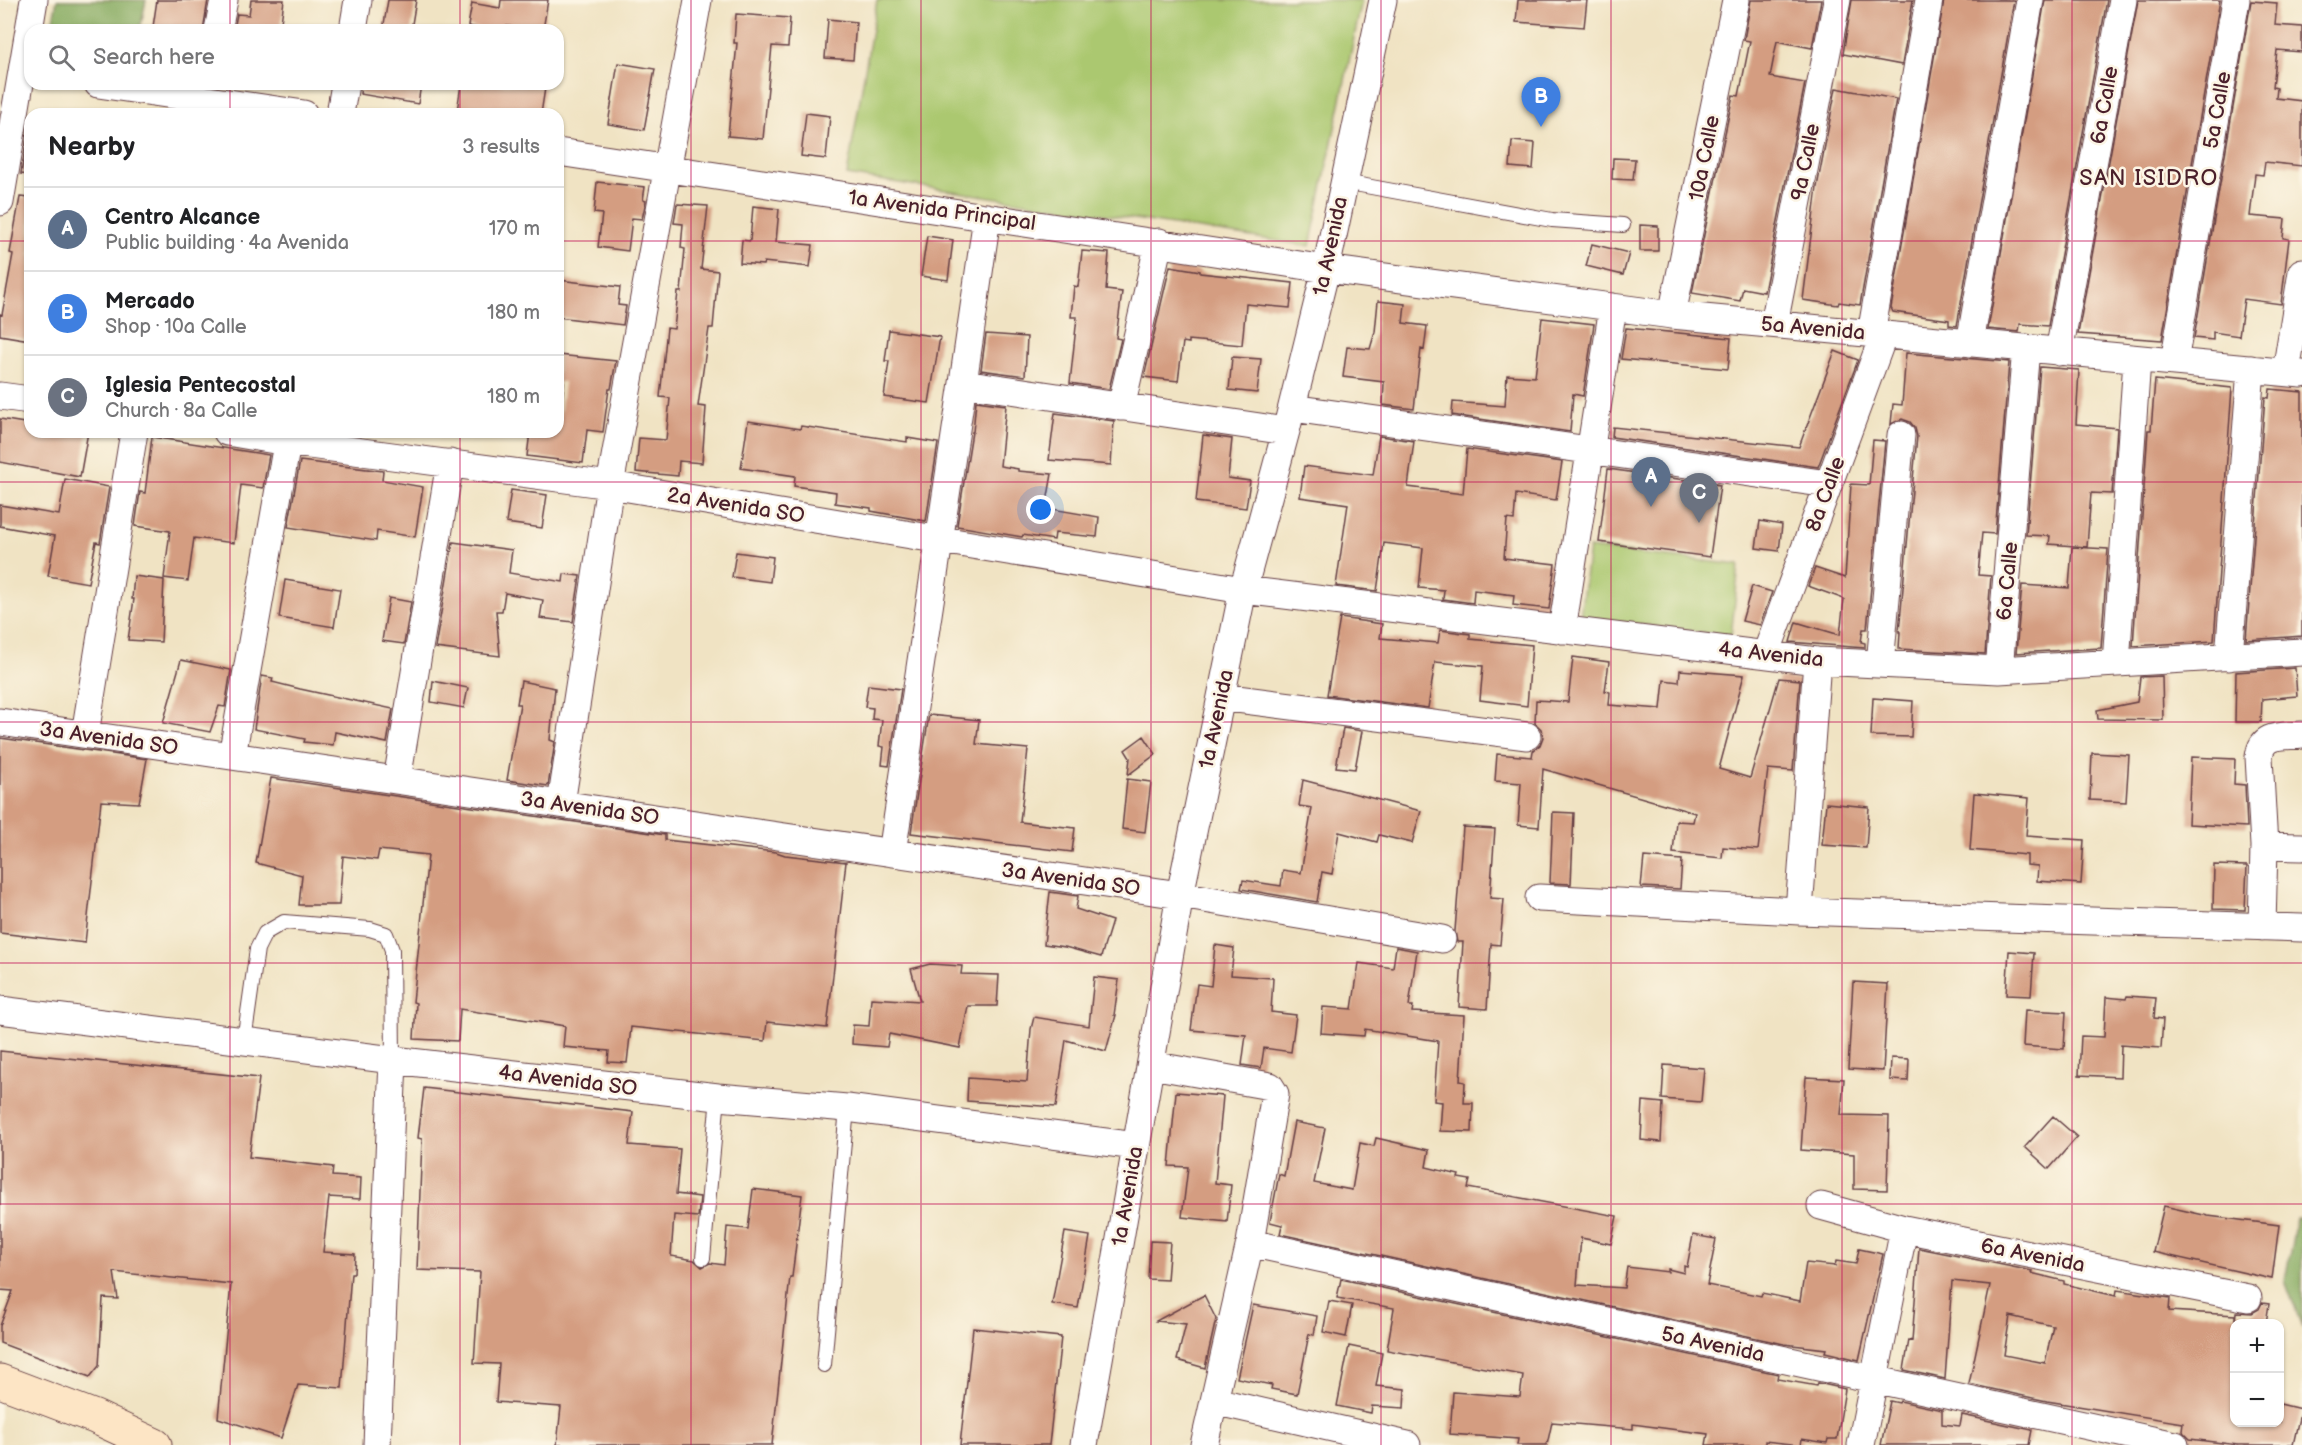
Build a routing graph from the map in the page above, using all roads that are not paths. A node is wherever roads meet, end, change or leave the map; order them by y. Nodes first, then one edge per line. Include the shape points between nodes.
1 (34, 0) edge
2 (224, 0) edge
3 (358, 0) edge
4 (698, 0) edge
5 (1383, 0) edge
6 (1736, 0) edge
7 (1837, 0) edge
8 (1929, 0) edge
9 (2030, 0) edge
10 (2123, 0) edge
11 (2236, 0) edge
12 (28, 24) edge
13 (219, 24) edge
14 (355, 24) edge
15 (24, 42) edge
16 (17, 72) edge
17 (140, 90) edge
18 (344, 90) edge
19 (204, 99) edge
20 (264, 108) edge
21 (341, 108) edge
22 (564, 153) edge
23 (666, 168) junction
24 (1344, 182) junction
25 (0, 202) edge
26 (987, 217) junction
27 (1623, 225) dead end
28 (1159, 242) junction
29 (1326, 268) junction
30 (2302, 272) edge
31 (1614, 307) junction
32 (1672, 315) junction
33 (1774, 324) junction
34 (1877, 334) junction
35 (1970, 343) junction
36 (2026, 348) junction
37 (2059, 352) junction
38 (2137, 360) junction
39 (2174, 362) junction
40 (2251, 369) junction
41 (2294, 373) edge
42 (963, 383) junction
43 (0, 396) edge
44 (24, 399) edge
45 (1121, 408) junction
46 (1289, 419) junction
47 (1901, 435) dead end
48 (133, 438) edge
49 (288, 438) edge
50 (294, 438) edge
51 (1591, 451) junction
52 (450, 463) junction
53 (610, 484) junction
54 (1828, 484) junction
55 (940, 539) junction
56 (1243, 590) junction
57 (1562, 630) junction
58 (2302, 652) edge
59 (1766, 654) junction
60 (2229, 657) junction
61 (1817, 661) junction
62 (2116, 663) junction
63 (1880, 664) junction
64 (1999, 670) junction
65 (1221, 697) junction
66 (0, 722) edge
67 (85, 734) junction
68 (2302, 735) edge
69 (1527, 736) dead end
70 (232, 756) junction
71 (397, 780) junction
72 (561, 804) junction
73 (2264, 846) junction
74 (2302, 847) edge
75 (892, 853) junction
76 (1180, 895) junction
77 (1539, 898) dead end
78 (1799, 911) junction
79 (2262, 927) junction
80 (2302, 928) edge
81 (1442, 939) dead end
82 (0, 1010) edge
83 (244, 1041) junction
84 (393, 1060) junction
85 (1151, 1065) junction
86 (718, 1097) junction
87 (847, 1108) junction
88 (1136, 1146) junction
89 (1821, 1206) dead end
90 (1904, 1228) junction
91 (1250, 1243) junction
92 (703, 1258) dead end
93 (2248, 1298) dead end
94 (824, 1365) dead end
95 (1874, 1379) junction
96 (0, 1381) edge
97 (1214, 1401) junction
98 (155, 1445) edge
99 (377, 1445) edge
100 (1084, 1445) edge
101 (1204, 1445) edge
102 (1407, 1445) edge
103 (1861, 1445) edge
104 (2175, 1445) edge

1 - 12 street
2 - 13 street
3 - 14 street
4 - 23 street
5 - 24 street, 1a Avenida
6 - 32 street, 10a Calle
7 - 33 street, 9a Calle
8 - 34 street, 8a Calle
9 - 35 street
10 - 37 street, 6a Calle
11 - 39 street, 5a Calle
15 - 16 street
16 - 25 street
17 - 19 street
18 - 21 street
19 - 20 street
22 - 23 street, 1a Avenida Principal
23 - 26 street, 1a Avenida Principal
23 - 53 street
24 - 27 lane via 1552,220
24 - 29 street, 1a Avenida
26 - 28 street, 1a Avenida Principal
26 - 42 street
28 - 29 street, 1a Avenida Principal
28 - 45 street
29 - 31 street, 5a Avenida
29 - 46 street, 1a Avenida
30 - 41 street
31 - 32 street, 5a Avenida
31 - 51 street
32 - 33 street, 5a Avenida
33 - 34 street, 5a Avenida
34 - 35 street, 5a Avenida
34 - 54 street, 8a Calle
35 - 36 street, 5a Avenida
36 - 37 street, 5a Avenida
36 - 64 street, 6a Calle
37 - 38 street, 5a Avenida
38 - 39 street, 5a Avenida
38 - 62 street
39 - 40 street, 5a Avenida
40 - 41 street, 5a Avenida
40 - 60 street
42 - 45 street
42 - 55 street
43 - 44 street
45 - 46 street
46 - 51 street
46 - 56 street, 1a Avenida
47 - 63 street
48 - 67 street
49 - 70 street
50 - 52 street, 2a Avenida SO
51 - 54 street
51 - 57 street
52 - 53 street, 2a Avenida SO
52 - 71 street
53 - 55 street, 2a Avenida SO
53 - 72 street
54 - 59 street, 8a Calle
55 - 56 street, 2a Avenida SO
55 - 75 street
56 - 57 street, 4a Avenida
56 - 65 street, 1a Avenida
57 - 59 street, 4a Avenida
58 - 60 street, 4a Avenida
59 - 61 street, 4a Avenida
60 - 62 street, 4a Avenida
61 - 63 street, 4a Avenida
61 - 78 street
62 - 64 street, 4a Avenida
63 - 64 street, 4a Avenida
65 - 69 street
65 - 76 street, 1a Avenida
66 - 67 street, 3a Avenida SO
67 - 70 street, 3a Avenida SO
68 - 73 street via 2269,738 2260,746
70 - 71 street, 3a Avenida SO
71 - 72 street, 3a Avenida SO
72 - 75 street, 3a Avenida SO
73 - 74 street
73 - 79 street
75 - 76 street, 3a Avenida SO
76 - 81 street, 3a Avenida SO
76 - 85 street, 1a Avenida
77 - 78 street
78 - 79 street
79 - 80 street
82 - 83 street, 4a Avenida SO
83 - 84 street, 4a Avenida SO
83 - 84 lane via 257,949 265,933 285,922 370,929 386,934 392,950
84 - 86 street, 4a Avenida SO
84 - 99 street
85 - 88 street, 1a Avenida
85 - 91 street via 1273,1089
86 - 87 street, 4a Avenida SO
86 - 92 lane
87 - 88 street, 4a Avenida SO
87 - 94 lane
88 - 100 street, 1a Avenida
89 - 90 street, 6a Avenida
90 - 93 street, 6a Avenida
90 - 95 street
91 - 95 street, 5a Avenida
91 - 97 street
95 - 103 street
95 - 104 street, 5a Avenida
96 - 98 street
97 - 101 street
97 - 102 street

